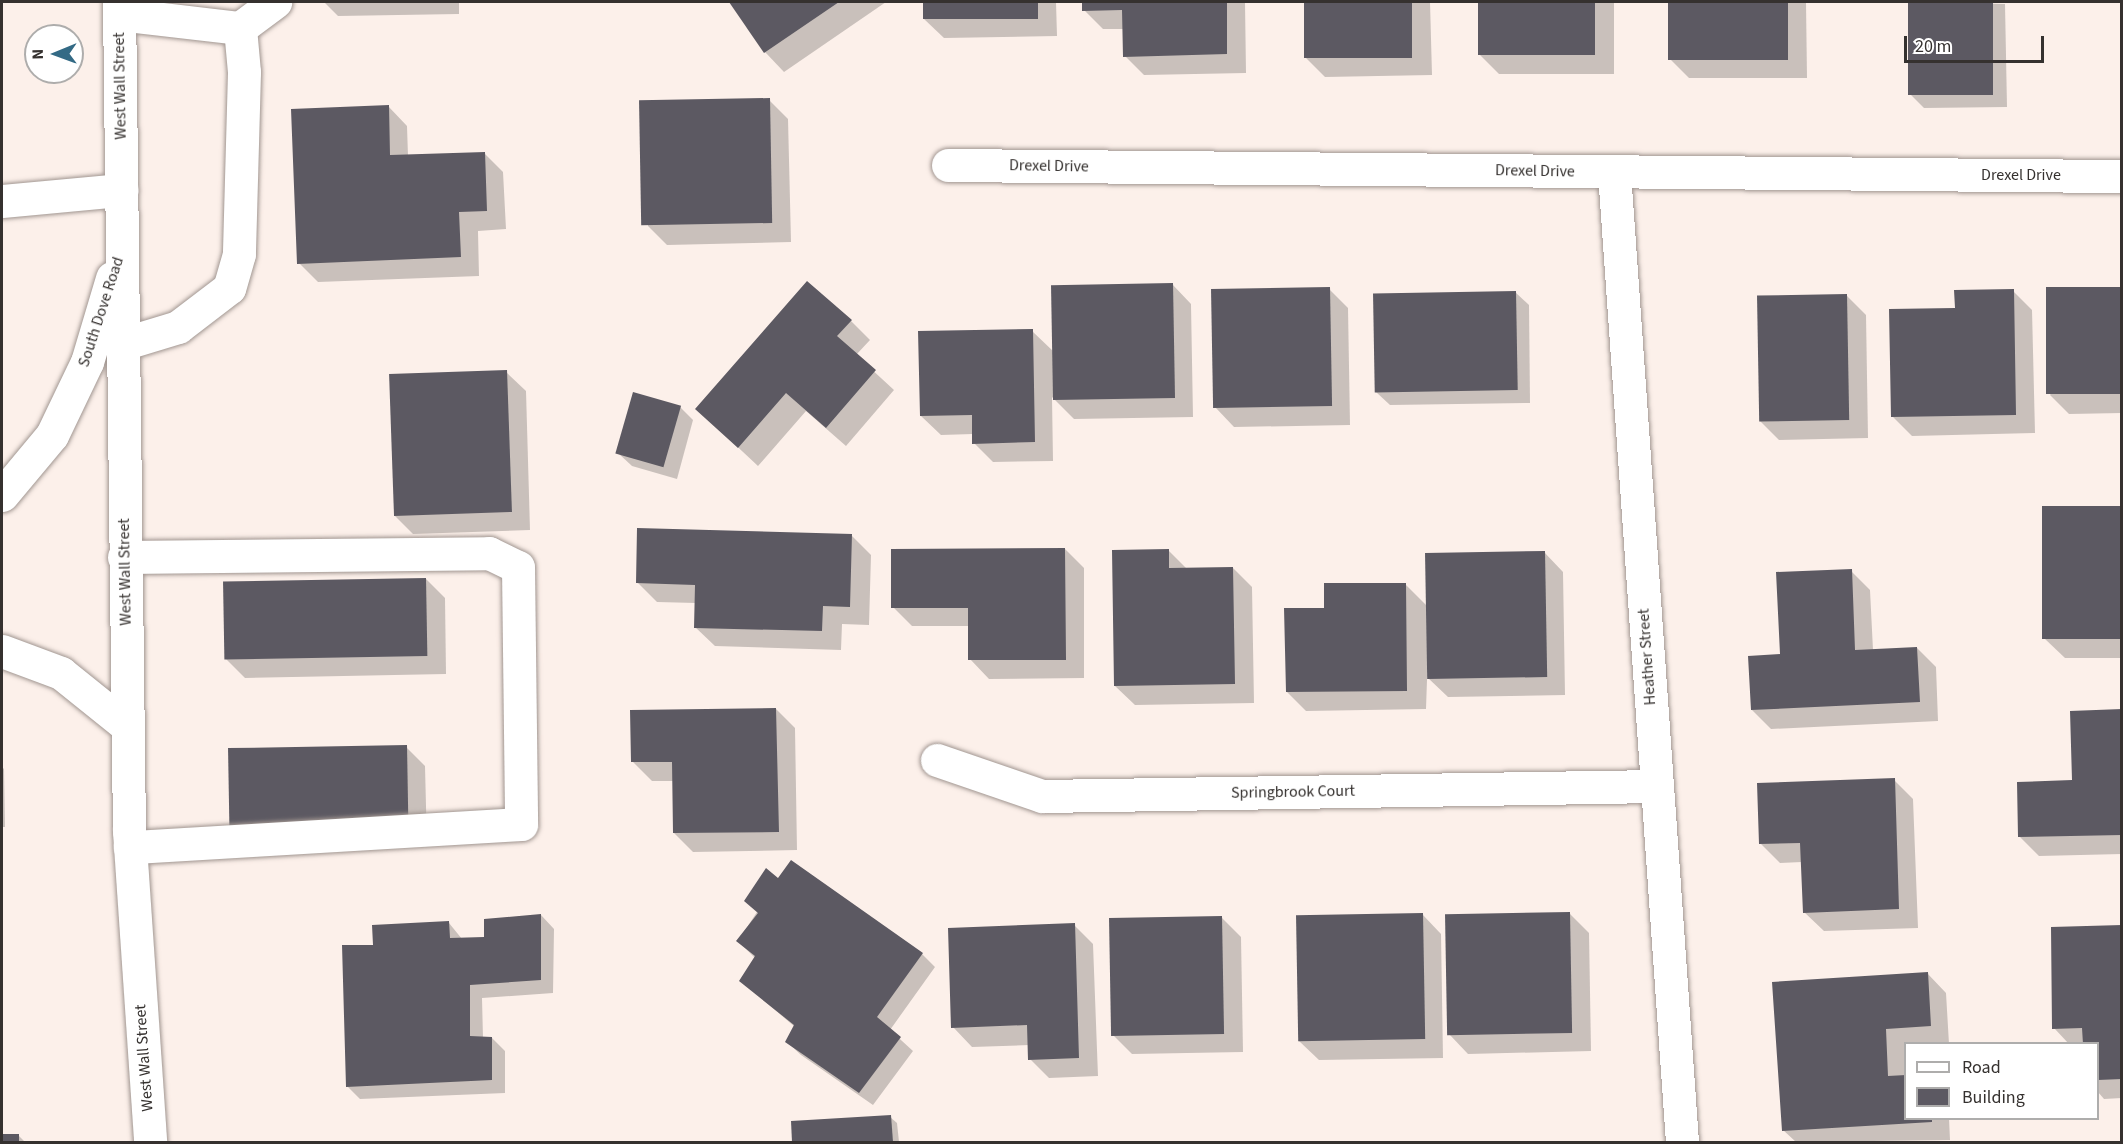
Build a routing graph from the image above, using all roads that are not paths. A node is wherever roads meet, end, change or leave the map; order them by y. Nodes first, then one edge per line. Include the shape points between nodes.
1 (275, 2) edge
2 (119, 8) edge
3 (240, 28) junction
4 (948, 165) dead end
5 (1614, 172) junction
6 (2121, 176) edge
7 (121, 190) junction
8 (2, 201) edge
9 (121, 248) junction
10 (122, 344) junction
11 (2, 495) edge
12 (124, 557) junction
13 (2, 651) edge
14 (127, 726) junction
15 (937, 760) dead end
16 (1656, 786) junction
17 (130, 847) junction
18 (150, 1143) edge
19 (1682, 1143) edge

1 - 3 street
2 - 3 street
2 - 7 street, West Wall Street
3 - 10 street via 244,72 239,254 229,288 178,327
4 - 5 street, Drexel Drive
5 - 6 street, Drexel Drive
5 - 16 street, Heather Street
7 - 8 street
7 - 9 street, West Wall Street
9 - 10 street, West Wall Street
9 - 11 street, South Dove Road via 87,362 57,425
10 - 12 street, West Wall Street
12 - 14 street, West Wall Street
12 - 17 street via 489,553 518,567 521,824
13 - 14 street via 61,673
14 - 17 street, West Wall Street
15 - 16 street, Springbrook Court via 1042,796
16 - 19 street, Heather Street
17 - 18 street, West Wall Street

